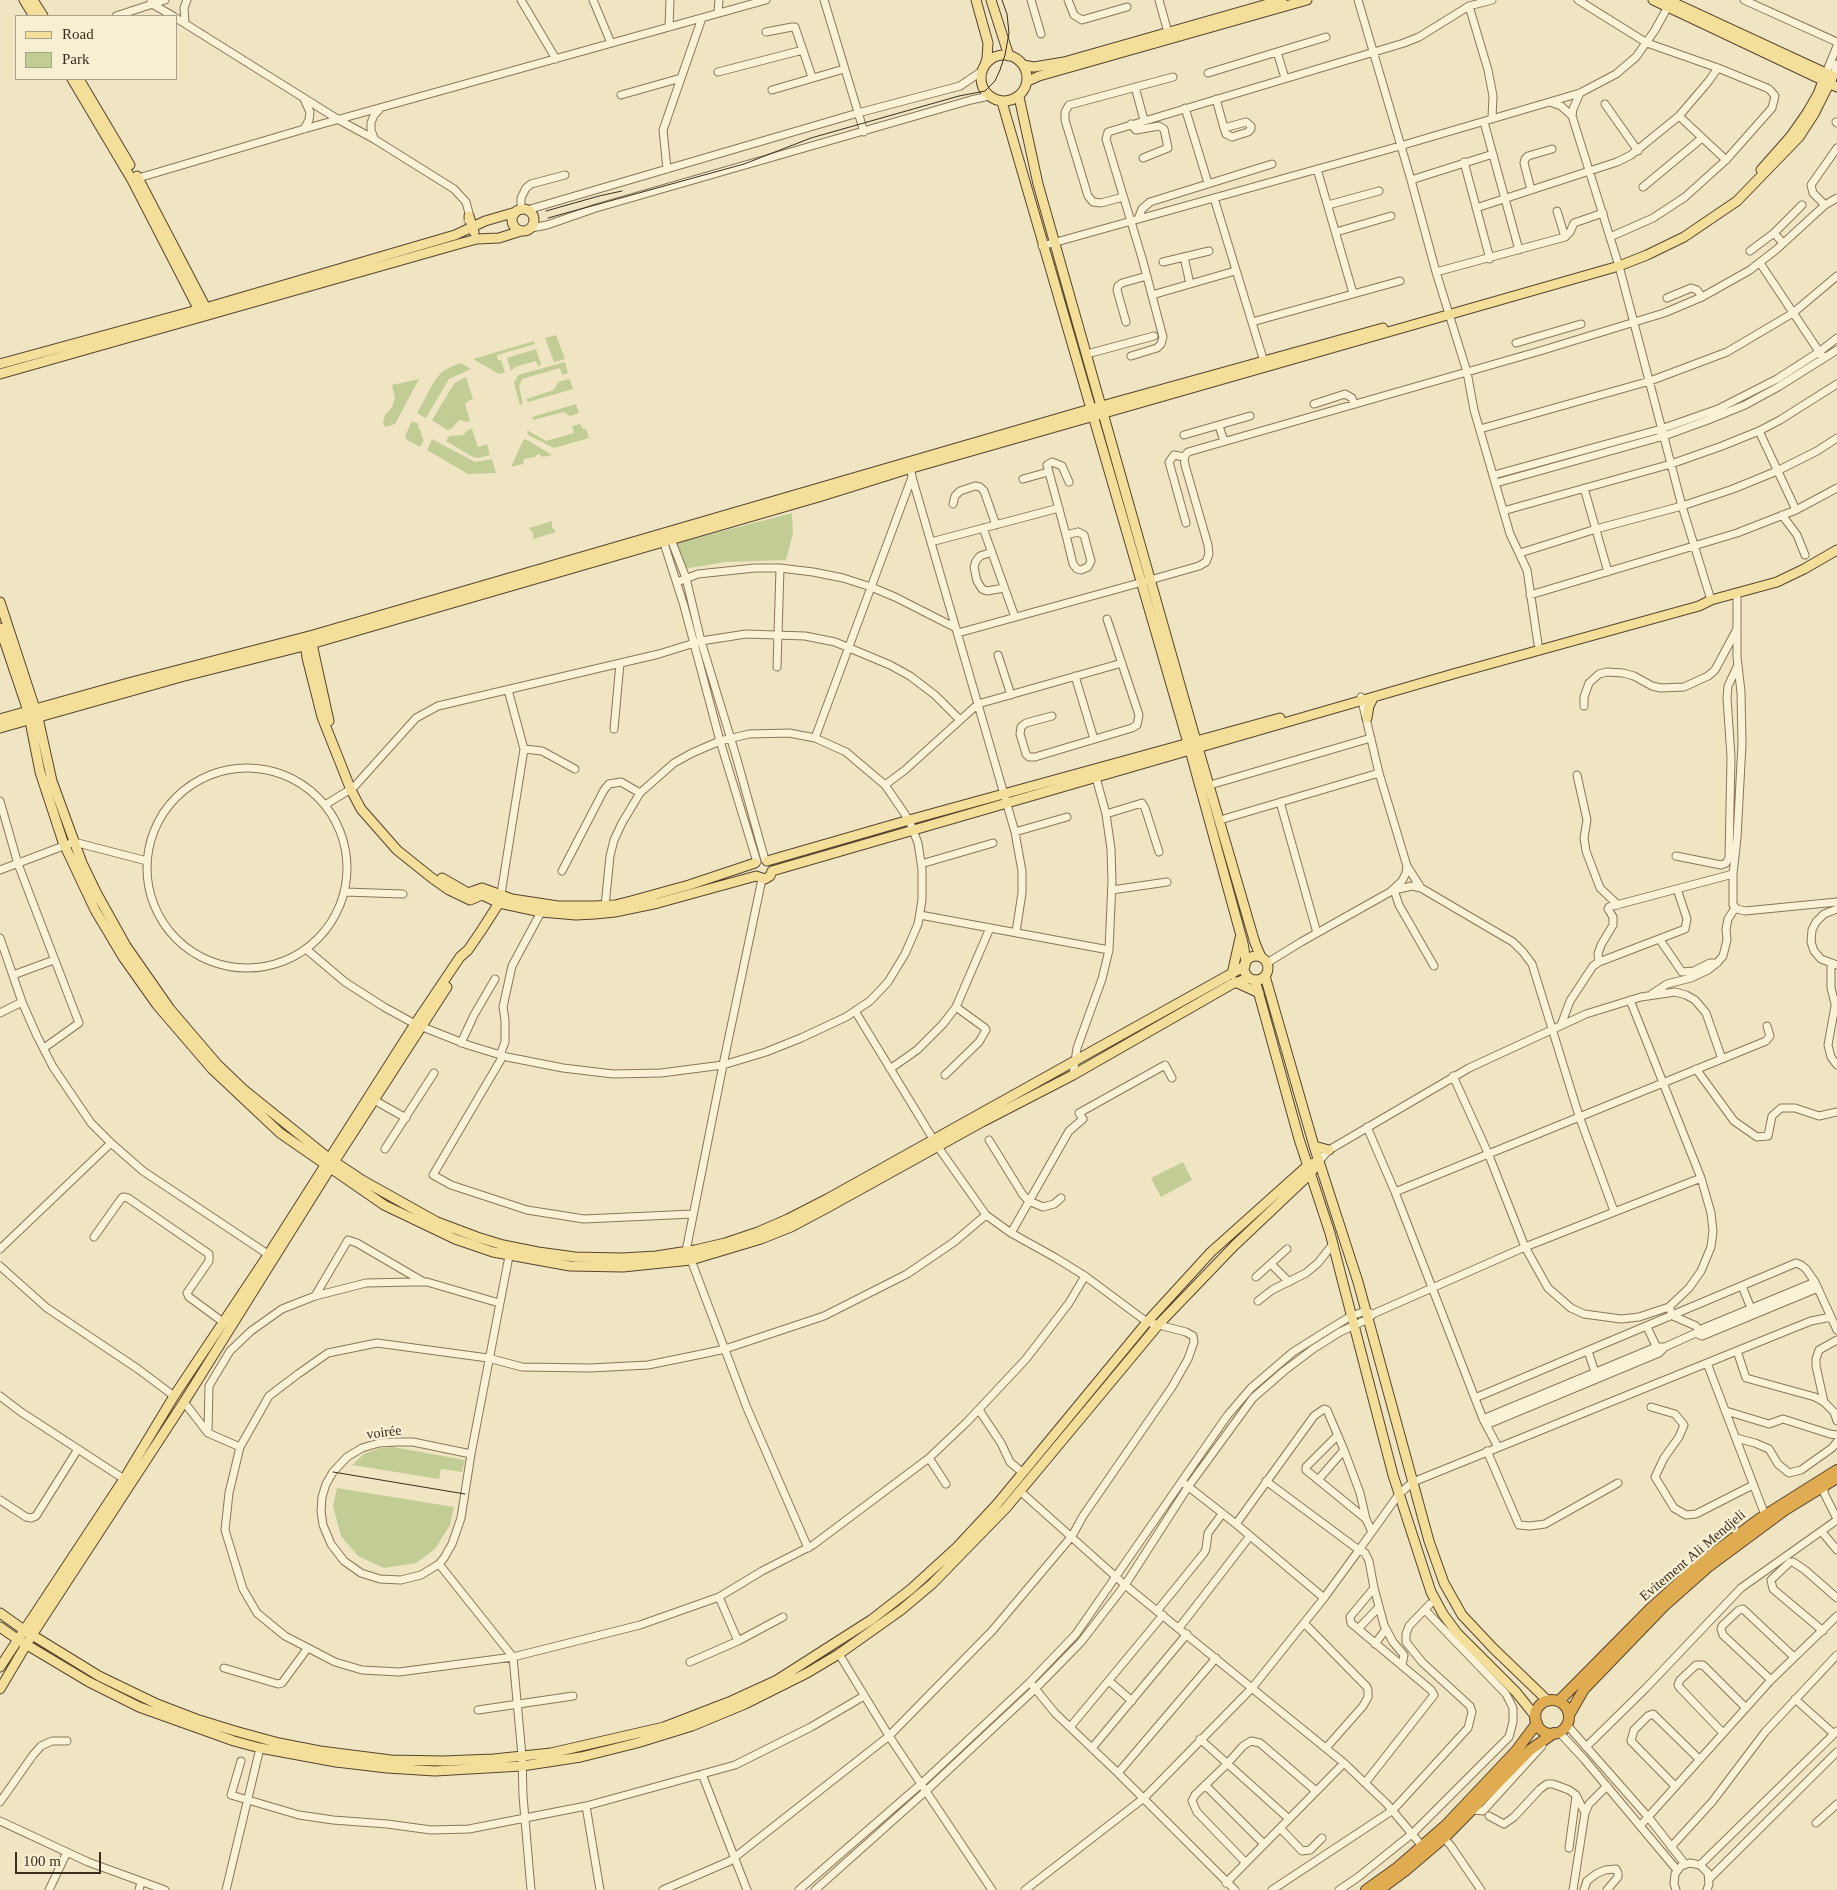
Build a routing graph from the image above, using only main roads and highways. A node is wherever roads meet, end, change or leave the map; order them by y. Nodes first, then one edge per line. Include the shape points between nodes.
1 (24, 0) edge
2 (33, 0) edge
3 (976, 0) edge
4 (991, 0) edge
5 (1282, 0) edge
6 (1307, 0) edge
7 (1653, 0) edge
8 (1670, 2) edge
9 (33, 15) edge
10 (42, 15) edge
11 (1169, 35) junction
12 (1008, 56) junction
13 (1023, 65) junction
14 (984, 68) junction
15 (73, 80) edge
16 (80, 80) edge
17 (1831, 80) edge
18 (1028, 81) junction
19 (1019, 97) junction
20 (1002, 102) junction
21 (135, 179) junction
22 (1038, 184) junction
23 (1026, 188) junction
24 (521, 211) junction
25 (469, 214) road end
26 (472, 228) junction
27 (521, 231) junction
28 (477, 239) junction
29 (203, 311) junction
30 (0, 364) edge
31 (0, 374) edge
32 (1103, 410) junction
33 (1091, 413) junction
34 (1837, 550) edge
35 (1145, 581) junction
36 (1711, 600) junction
37 (0, 602) edge
38 (0, 628) edge
39 (307, 642) junction
40 (1373, 698) junction
41 (1362, 699) junction
42 (33, 715) junction
43 (1367, 718) road end
44 (0, 719) edge
45 (0, 728) edge
46 (1193, 746) junction
47 (1006, 799) junction
48 (761, 862) junction
49 (772, 871) junction
50 (759, 877) junction
51 (500, 898) junction
52 (1241, 933) junction
53 (1264, 960) junction
54 (1245, 964) junction
55 (1265, 976) junction
56 (1233, 978) junction
57 (1252, 979) junction
58 (1259, 993) junction
59 (418, 1025) junction
60 (936, 1143) junction
61 (1314, 1146) junction
62 (1329, 1150) road end
63 (1319, 1161) junction
64 (329, 1164) junction
65 (1309, 1170) junction
66 (271, 1256) junction
67 (1837, 1470) edge
68 (1837, 1478) edge
69 (968, 1542) junction
70 (0, 1613) edge
71 (0, 1627) edge
72 (24, 1630) junction
73 (32, 1636) junction
74 (17, 1639) junction
75 (27, 1645) junction
76 (0, 1667) edge
77 (0, 1689) edge
78 (1548, 1700) junction
79 (1559, 1701) junction
80 (1536, 1720) junction
81 (1562, 1726) junction
82 (1366, 1890) edge
83 (1378, 1890) edge

1 - 9 main road
2 - 10 main road
3 - 14 main road via 988,44
4 - 12 main road
5 - 11 main road
6 - 11 main road
7 - 8 main road
8 - 17 main road
11 - 13 main road via 1064,62 1034,67
11 - 18 main road
12 - 13 main road
12 - 14 main road via 995,57
13 - 18 main road
14 - 20 main road via 982,87 989,96
15 - 21 main road
16 - 21 main road
17 - 32 main road via 1791,136 1736,194 1693,226 1618,263
18 - 19 main road
19 - 20 main road
19 - 22 main road
20 - 23 main road
21 - 29 main road
22 - 23 main road
22 - 32 main road
23 - 33 main road
24 - 26 main road
24 - 27 main road via 512,218 513,225
24 - 27 main road via 533,217 531,228
25 - 26 main road
26 - 28 main road
26 - 29 main road
27 - 28 main road via 500,238
28 - 29 main road
29 - 30 main road
29 - 31 main road
32 - 33 main road
32 - 35 main road
33 - 35 main road
33 - 39 main road
34 - 36 main road via 1791,576
35 - 46 main road
36 - 40 main road
36 - 41 main road via 1699,600 1538,644
37 - 42 main road
38 - 42 main road
39 - 42 main road via 128,683
39 - 51 main road via 331,727 353,788 372,814 414,859 468,893 482,888
40 - 41 main road
40 - 43 main road
41 - 46 main road
42 - 44 main road
42 - 45 main road
42 - 64 main road via 74,842 97,894 126,946 175,1015 217,1064
42 - 64 main road via 40,772 65,847 95,910 123,957 157,1005 212,1069 280,1133
46 - 47 main road via 1097,778
46 - 47 main road via 1094,769
46 - 52 main road
46 - 53 main road via 1210,786 1255,944
47 - 48 main road via 908,820
47 - 49 main road
48 - 49 main road via 771,865
48 - 50 main road via 753,868
48 - 51 main road via 605,906 558,906
49 - 50 main road via 767,878
50 - 51 main road via 615,912 576,915 541,912
51 - 59 main road via 465,960
52 - 54 main road
52 - 56 main road
53 - 54 main road via 1251,957
53 - 55 main road via 1268,970
54 - 56 main road
54 - 57 main road via 1245,972
55 - 57 main road
55 - 61 main road
56 - 57 main road
56 - 58 main road
56 - 60 main road via 1073,1063
56 - 60 main road via 1073,1075
57 - 58 main road
58 - 65 main road
59 - 64 main road
59 - 64 main road via 374,1100
60 - 64 main road via 791,1227 731,1249 623,1267 570,1266 455,1239 384,1205
61 - 62 main road
61 - 63 main road
63 - 65 main road
63 - 78 main road via 1369,1315 1429,1541 1444,1583 1462,1615
64 - 66 main road
65 - 69 main road via 1159,1324 1020,1491
65 - 69 main road via 1211,1252 1147,1322
65 - 80 main road via 1333,1244 1399,1494 1434,1599 1457,1633 1516,1692
66 - 72 main road via 174,1396 124,1479
66 - 73 main road via 184,1402
67 - 79 highway, Evitement Ali Mendjeli via 1765,1515 1679,1581
68 - 81 highway, Evitement Ali Mendjeli via 1785,1510 1708,1567 1664,1606 1584,1689
69 - 73 main road via 871,1620 777,1680 664,1727 551,1753 522,1756 451,1761 391,1760 279,1743 157,1704 99,1676
69 - 75 main road via 932,1584 902,1610 807,1673 746,1704 692,1726 637,1743 581,1757 522,1766 434,1771 387,1768 260,1748 139,1706 89,1682
70 - 72 main road
71 - 74 main road
72 - 73 main road
72 - 74 main road
73 - 75 main road
74 - 75 main road
74 - 76 main road
75 - 77 main road
78 - 79 highway
78 - 80 highway via 1538,1709
79 - 81 highway via 1566,1707
80 - 81 highway via 1544,1731
80 - 82 highway via 1516,1751 1446,1825
81 - 83 highway, Evitement Ali Mendjeli via 1530,1750 1444,1838

